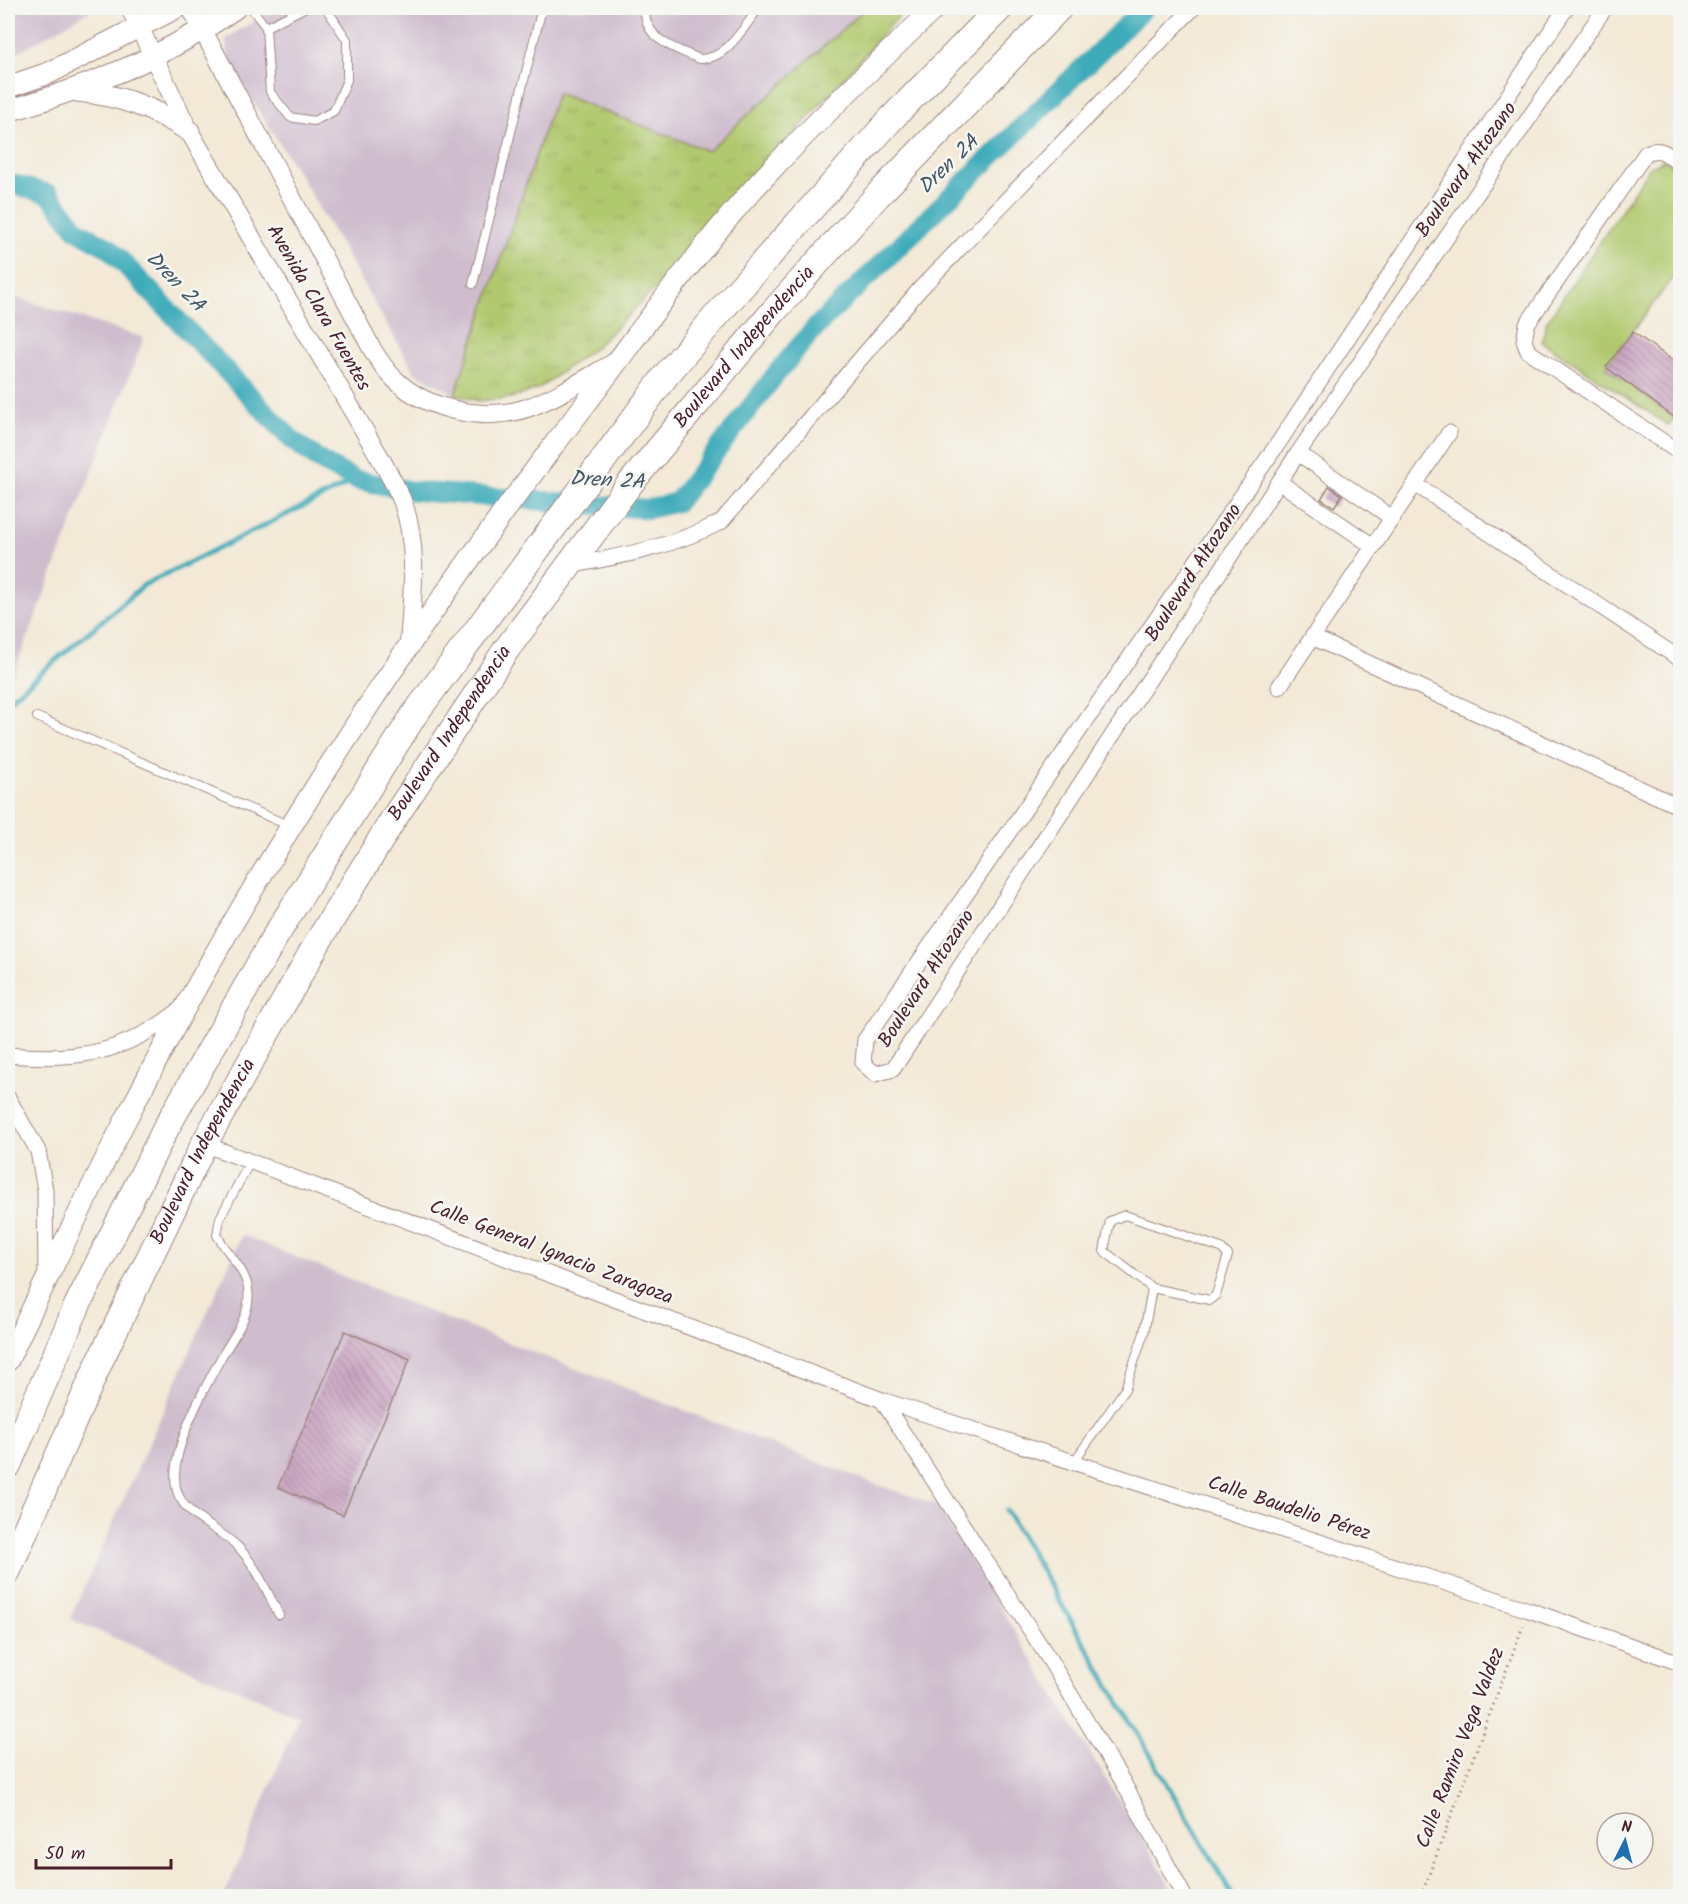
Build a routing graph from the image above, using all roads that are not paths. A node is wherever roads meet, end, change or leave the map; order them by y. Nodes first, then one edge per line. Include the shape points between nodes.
1 (176, 8) edge
2 (191, 8) edge
3 (235, 8) edge
4 (251, 8) edge
5 (304, 8) edge
6 (326, 8) edge
7 (542, 8) edge
8 (645, 8) edge
9 (759, 8) edge
10 (935, 8) edge
11 (1000, 8) edge
12 (1059, 8) edge
13 (1193, 8) edge
14 (1566, 8) edge
15 (1605, 8) edge
16 (134, 17) edge
17 (266, 27) junction
18 (202, 31) junction
19 (153, 57) junction
20 (8, 87) edge
21 (77, 91) junction
22 (8, 111) edge
23 (189, 131) junction
24 (1680, 165) edge
25 (473, 284) dead end
26 (618, 360) junction
27 (1449, 433) dead end
28 (1678, 446) edge
29 (1298, 453) junction
30 (1279, 482) junction
31 (1415, 484) junction
32 (1392, 518) junction
33 (1373, 546) junction
34 (569, 566) junction
35 (1311, 637) junction
36 (409, 645) junction
37 (1680, 659) edge
38 (1279, 687) dead end
39 (37, 717) dead end
40 (1680, 807) edge
41 (291, 827) junction
42 (190, 1003) junction
43 (8, 1055) edge
44 (8, 1098) edge
45 (204, 1144) junction
46 (250, 1161) junction
47 (46, 1280) junction
48 (1152, 1287) junction
49 (8, 1360) edge
50 (882, 1400) junction
51 (1072, 1462) junction
52 (8, 1465) edge
53 (8, 1570) edge
54 (279, 1615) dead end
55 (1680, 1663) edge
56 (1184, 1896) edge

1 - 16 main road
2 - 18 street, Avenida Clara Fuentes
3 - 18 main road
4 - 17 lane
5 - 17 lane
6 - 17 lane via 347,40 347,80 334,111 315,121 290,117 270,92
7 - 25 lane
8 - 9 lane via 648,27 656,38 700,59 721,54
10 - 26 main road via 769,172
11 - 52 highway, Boulevard Independencia via 892,118 667,374 414,715 247,984 166,1128 77,1306
12 - 34 highway, Boulevard Independencia via 878,195 773,312 629,485
13 - 34 street via 920,289 721,522 650,551
14 - 30 street, Boulevard Altozano via 1279,442 865,1040 863,1063 875,1074 893,1069
15 - 29 street, Boulevard Altozano
16 - 19 street, Avenida Clara Fuentes
16 - 20 main road via 49,73
18 - 19 main road
18 - 26 street, Avenida Clara Fuentes via 372,349 389,373 432,403 487,415 528,408
19 - 21 main road
19 - 23 street, Avenida Clara Fuentes
21 - 22 main road
21 - 23 main road via 101,93 147,107
23 - 36 street, Avenida Clara Fuentes via 403,501 414,571
24 - 28 street via 1665,151 1646,153 1527,324 1524,341 1528,351
26 - 36 main road
27 - 31 street
29 - 30 street, Boulevard Altozano
29 - 32 street
30 - 33 street
31 - 32 street
31 - 37 street
32 - 33 street
33 - 35 street
34 - 45 highway, Boulevard Independencia via 506,650 394,818 319,940
35 - 38 street
35 - 40 street
36 - 41 main road
39 - 41 lane
41 - 42 main road
42 - 43 street via 143,1037 118,1048 55,1058
42 - 47 main road
44 - 47 street via 38,1151 45,1190
45 - 46 street, Calle General Ignacio Zaragoza
45 - 53 highway, Boulevard Independencia via 99,1361
46 - 50 street, Calle General Ignacio Zaragoza
46 - 54 lane via 220,1218 217,1235 243,1273 249,1298 247,1312 207,1385 177,1455 174,1478 183,1506 237,1546 254,1568
47 - 49 main road
48 - 48 lane via 1210,1300 1216,1295 1228,1255 1221,1248 1125,1215 1116,1217 1110,1221 1104,1251
48 - 51 lane via 1144,1333 1125,1389
50 - 51 street, Calle Baudelio Pérez
50 - 56 street via 1051,1662 1123,1782
51 - 55 street, Calle Baudelio Pérez

